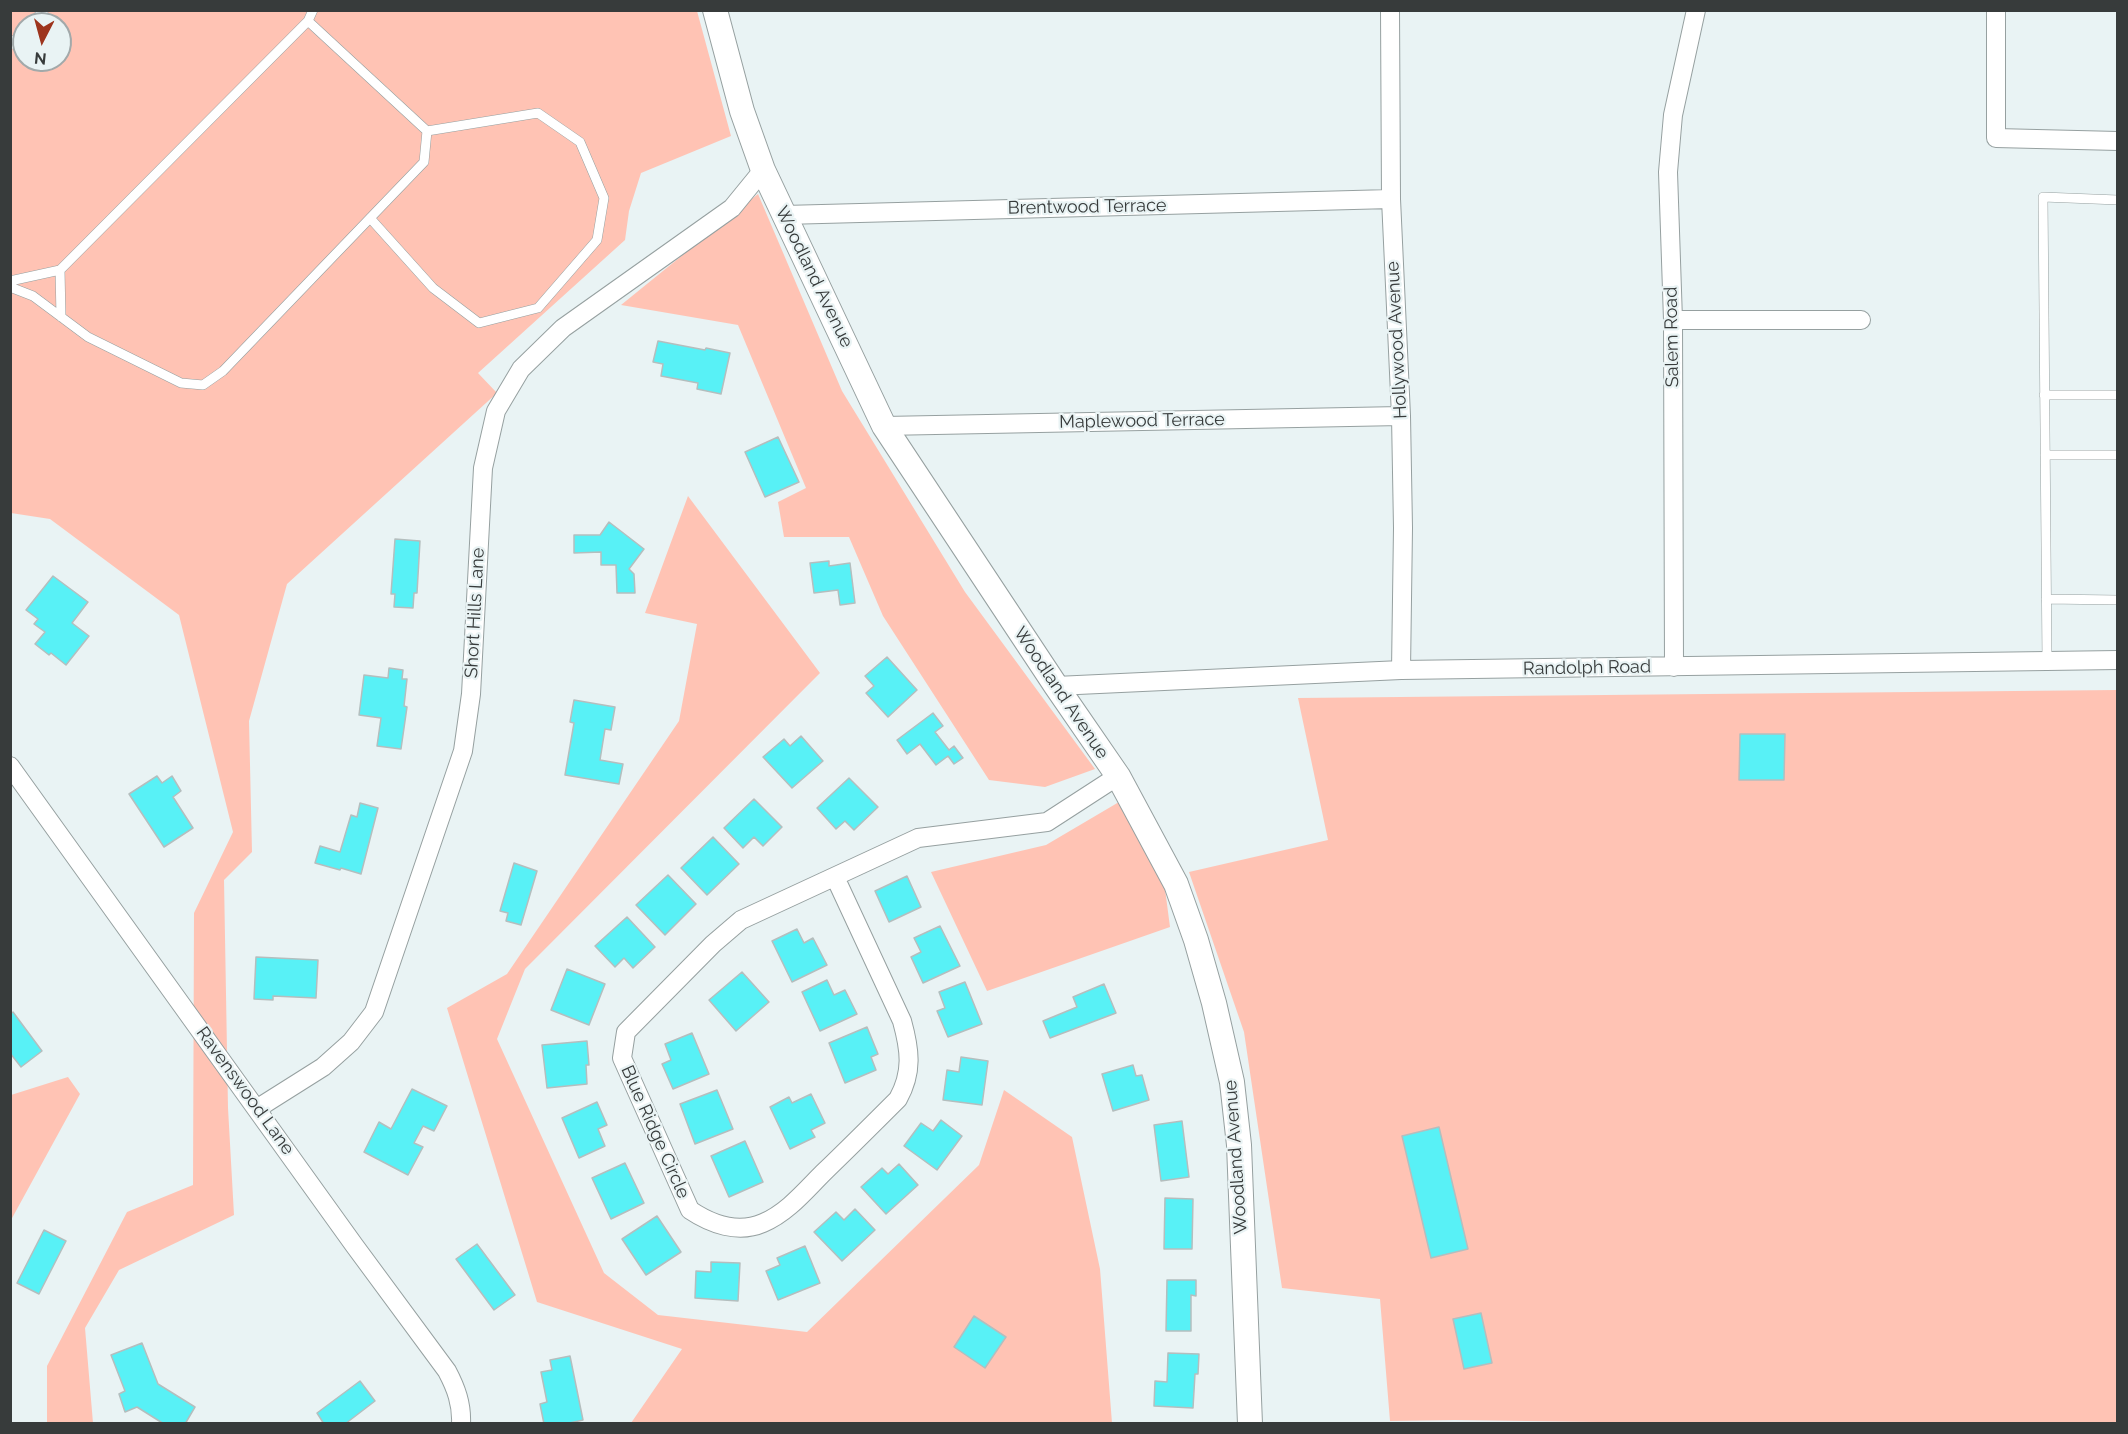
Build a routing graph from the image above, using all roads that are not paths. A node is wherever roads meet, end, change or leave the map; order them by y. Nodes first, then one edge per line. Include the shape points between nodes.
1 (313, 10) edge
2 (715, 10) edge
3 (1390, 10) edge
4 (1696, 10) edge
5 (1996, 10) edge
6 (308, 21) junction
7 (427, 131) junction
8 (2118, 141) edge
9 (763, 170) junction
10 (1391, 199) junction
11 (2118, 200) edge
12 (784, 215) junction
13 (370, 218) junction
14 (60, 270) junction
15 (10, 280) edge
16 (10, 287) edge
17 (61, 317) junction
18 (1673, 320) junction
19 (1861, 320) dead end
20 (2044, 395) junction
21 (2118, 395) edge
22 (1401, 416) junction
23 (884, 426) junction
24 (2044, 455) junction
25 (2118, 455) edge
26 (2046, 599) junction
27 (2118, 600) edge
28 (2118, 660) edge
29 (2047, 661) junction
30 (1674, 667) junction
31 (1401, 670) junction
32 (1056, 686) junction
33 (10, 766) edge
34 (1118, 776) junction
35 (835, 877) junction
36 (258, 1108) junction
37 (461, 1424) edge
38 (1250, 1424) edge

1 - 6 lane
2 - 9 street, Woodland Avenue via 742,111
3 - 10 street, Hollywood Avenue
4 - 18 street, Salem Road via 1673,115 1668,172
5 - 8 street via 1996,138
6 - 7 lane
6 - 14 lane
7 - 13 lane via 424,162
7 - 13 lane via 538,113 580,142 604,198 597,240 538,308 479,323 433,288
9 - 12 street, Woodland Avenue
9 - 36 street, Short Hills Lane via 732,208 563,328 521,369 496,411 483,468 471,694 463,751 374,1012 351,1042 323,1067
10 - 12 street, Brentwood Terrace
10 - 22 street, Hollywood Avenue
11 - 20 lane via 2043,197
12 - 23 street, Woodland Avenue
13 - 17 lane via 223,371 202,385 181,383 88,337
14 - 15 lane
14 - 17 lane
16 - 17 lane via 33,296
18 - 19 street
18 - 30 street, Salem Road
20 - 21 lane
20 - 24 lane
22 - 23 street, Maplewood Terrace
22 - 31 street, Hollywood Avenue
23 - 32 street, Woodland Avenue
24 - 25 lane
24 - 26 lane
26 - 27 lane
26 - 29 lane
28 - 29 street, Randolph Road
29 - 30 street, Randolph Road
30 - 31 street, Randolph Road
31 - 32 street, Randolph Road
32 - 34 street, Woodland Avenue
33 - 36 street, Ravenswood Lane
34 - 35 street, Blue Ridge Circle via 1047,822 918,838
34 - 38 street, Woodland Avenue via 1176,884 1202,961 1232,1082 1239,1145
35 - 35 street, Blue Ridge Circle via 741,920 626,1032 622,1058 690,1210 707,1221 743,1227 762,1224 786,1210 898,1099 907,1084 908,1046 902,1021
36 - 37 street, Ravenswood Lane via 447,1371 460,1403

